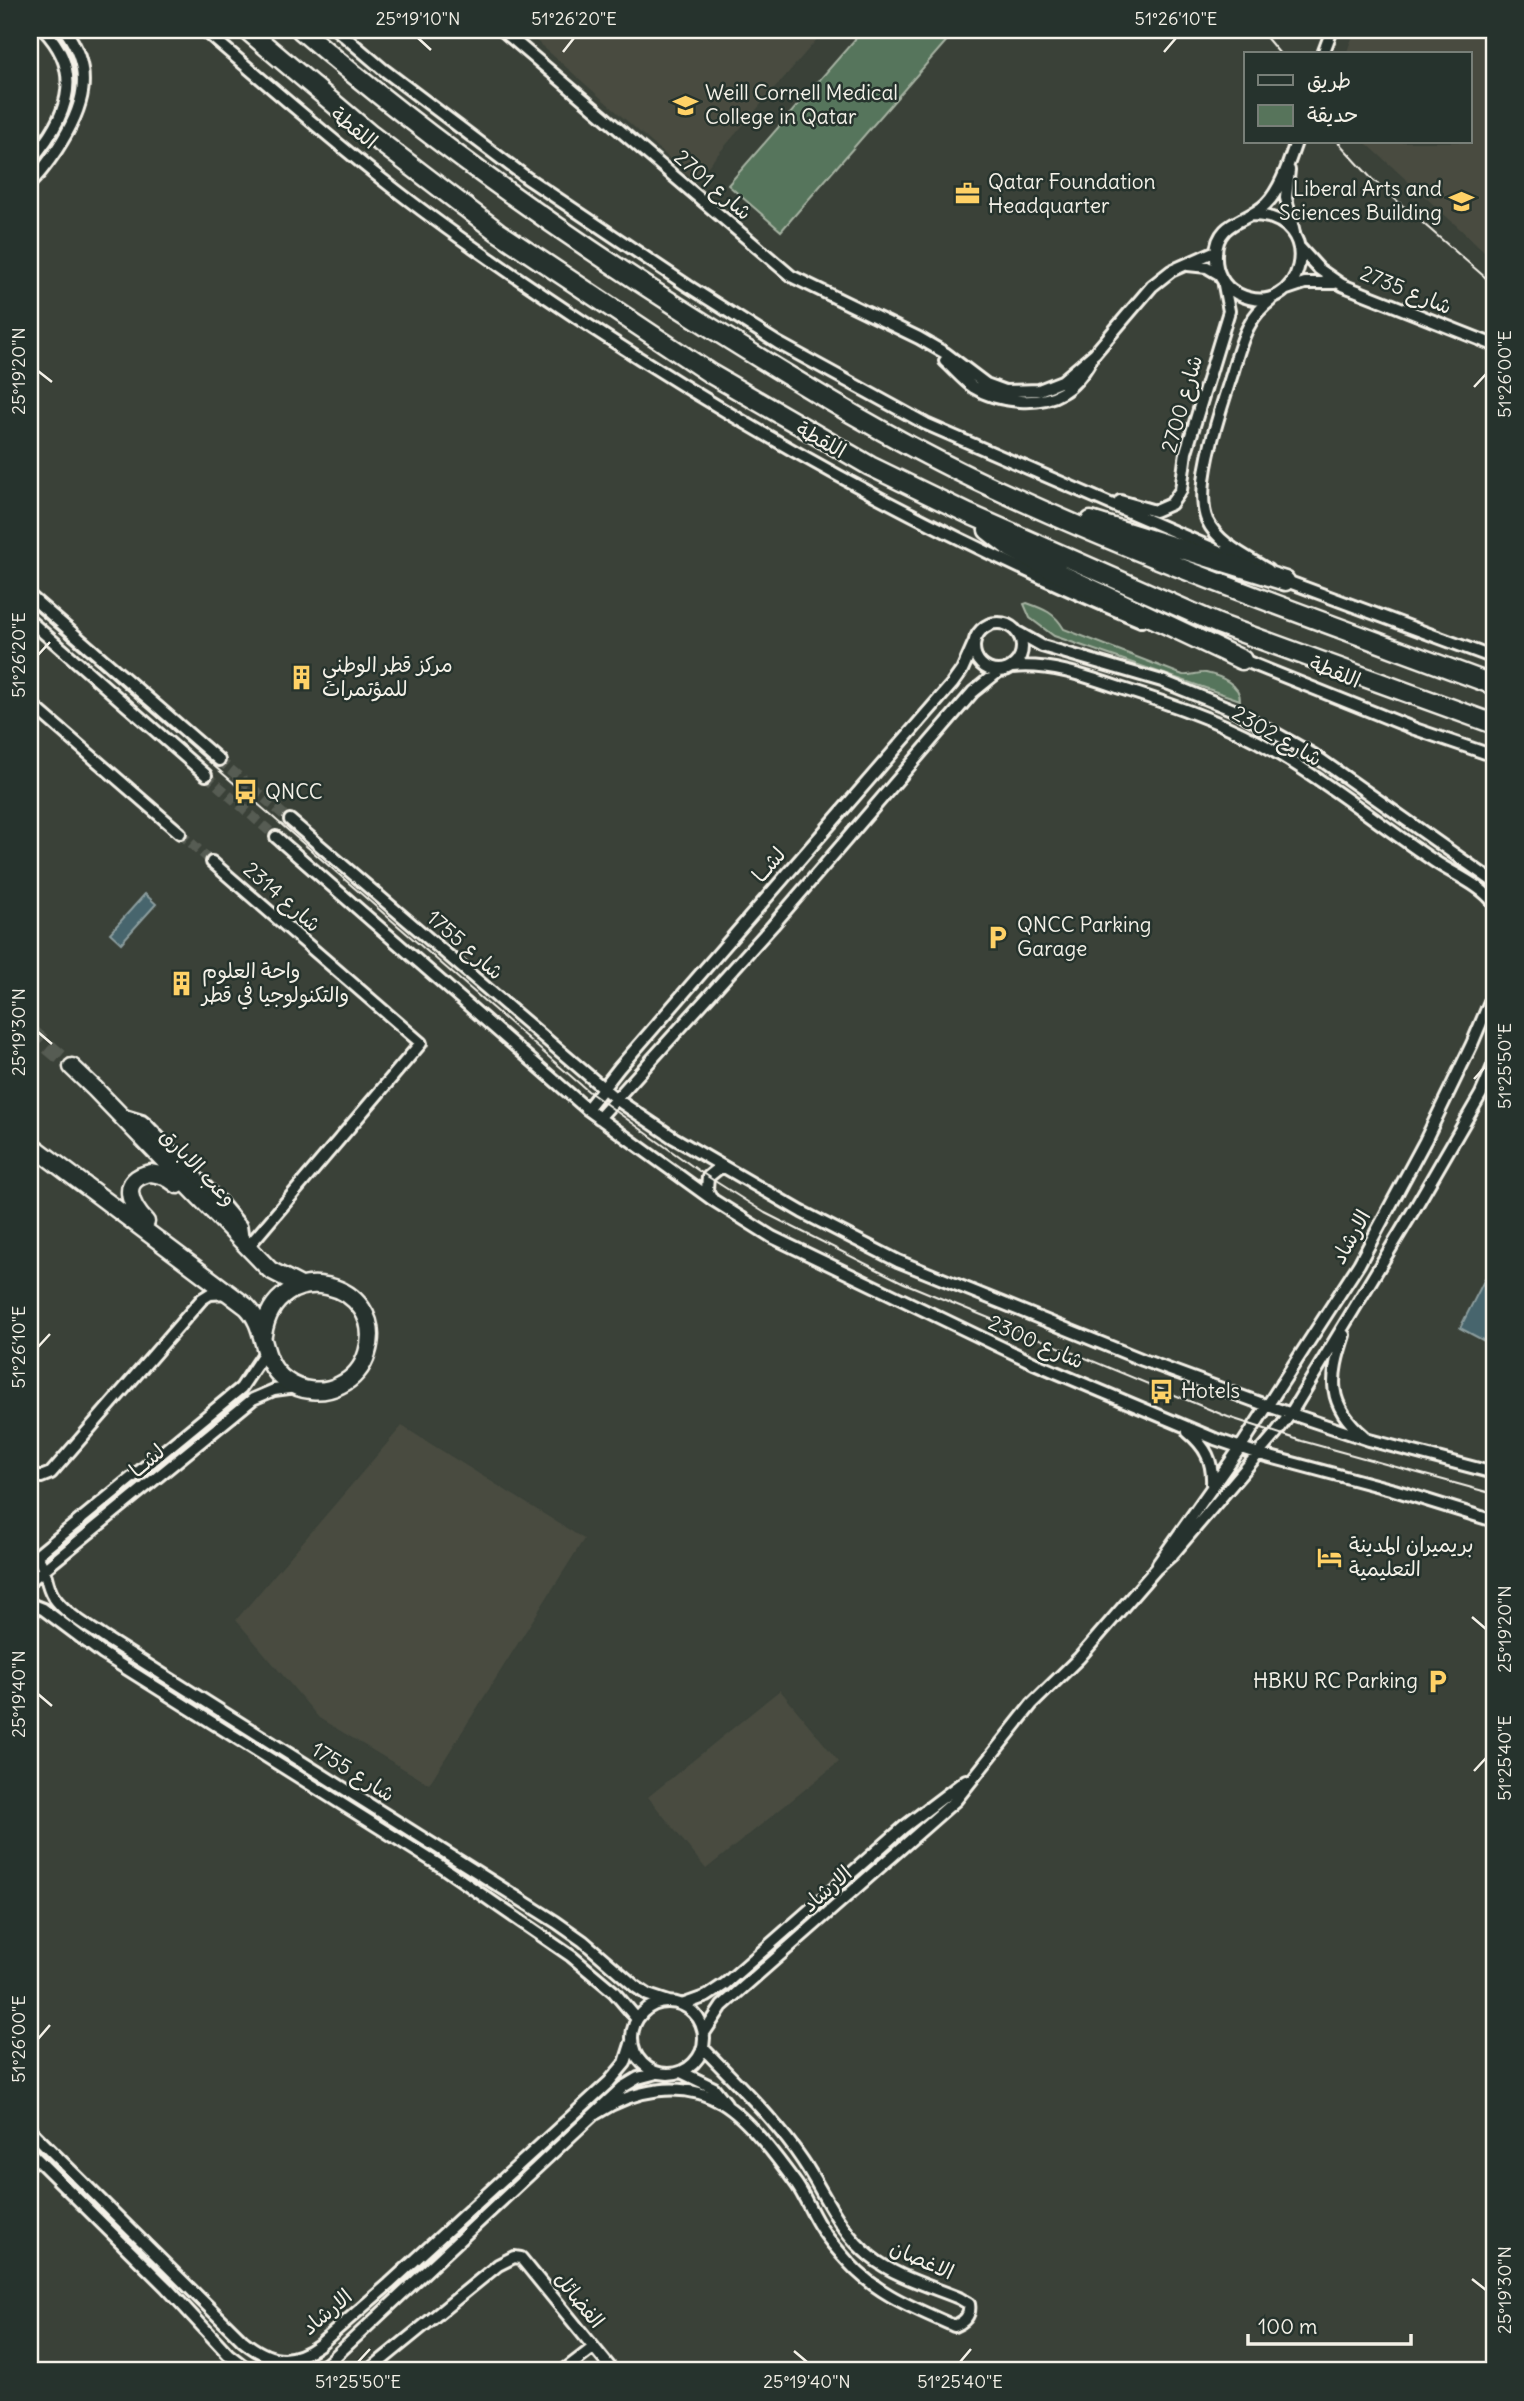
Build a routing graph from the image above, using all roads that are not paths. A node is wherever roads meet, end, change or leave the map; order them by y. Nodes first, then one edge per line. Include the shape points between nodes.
1 (44, 30) edge
2 (65, 30) edge
3 (204, 30) edge
4 (247, 30) edge
5 (301, 30) edge
6 (337, 30) edge
7 (502, 30) edge
8 (1332, 30) edge
9 (1324, 52) edge
10 (1295, 144) edge
11 (1290, 160) junction
12 (30, 161) edge
13 (30, 183) edge
14 (1251, 215) junction
15 (1294, 235) junction
16 (1299, 247) junction
17 (1216, 251) junction
18 (1181, 265) junction
19 (1221, 277) junction
20 (1342, 285) junction
21 (1287, 289) junction
22 (1277, 296) junction
23 (1494, 345) edge
24 (1060, 482) junction
25 (1042, 510) junction
26 (969, 514) junction
27 (1285, 581) junction
28 (30, 596) edge
29 (30, 621) edge
30 (1018, 633) junction
31 (974, 643) junction
32 (1494, 658) edge
33 (1242, 660) junction
34 (1012, 667) junction
35 (999, 671) junction
36 (1494, 685) edge
37 (30, 703) edge
38 (1494, 724) edge
39 (1494, 756) edge
40 (219, 760) tunnel mouth
41 (206, 775) tunnel mouth
42 (290, 820) tunnel mouth
43 (180, 833) tunnel mouth
44 (276, 837) tunnel mouth
45 (212, 862) tunnel mouth
46 (1494, 881) edge
47 (1494, 904) edge
48 (1494, 992) edge
49 (1494, 1064) edge
50 (72, 1067) tunnel mouth
51 (603, 1087) junction
52 (615, 1099) junction
53 (587, 1109) junction
54 (119, 1114) junction
55 (599, 1118) junction
56 (30, 1144) edge
57 (724, 1167) junction
58 (713, 1200) junction
59 (208, 1208) junction
60 (268, 1223) junction
61 (241, 1226) junction
62 (245, 1246) junction
63 (173, 1250) junction
64 (200, 1274) junction
65 (301, 1286) junction
66 (230, 1293) junction
67 (202, 1299) junction
68 (1349, 1318) junction
69 (263, 1335) junction
70 (265, 1352) junction
71 (296, 1387) junction
72 (1268, 1406) junction
73 (1290, 1413) junction
74 (1181, 1425) junction
75 (1369, 1440) junction
76 (1240, 1448) junction
77 (1259, 1454) junction
78 (30, 1473) edge
79 (1494, 1473) edge
80 (1212, 1485) junction
81 (1494, 1521) edge
82 (33, 1559) edge
83 (46, 1568) junction
84 (1156, 1569) junction
85 (30, 1581) edge
86 (30, 1604) edge
87 (975, 1774) junction
88 (669, 2002) junction
89 (682, 2005) junction
90 (637, 2019) junction
91 (704, 2033) junction
92 (632, 2041) junction
93 (703, 2049) junction
94 (657, 2073) junction
95 (681, 2073) junction
96 (597, 2113) junction
97 (737, 2116) junction
98 (30, 2130) edge
99 (30, 2152) edge
100 (593, 2348) junction
101 (250, 2371) edge
102 (316, 2371) edge
103 (369, 2371) edge
104 (563, 2371) edge
105 (612, 2371) edge

1 - 12 street via 61,52 67,96 56,124
2 - 13 street via 82,66 81,103 64,139
3 - 33 street, اللقطة via 390,186 454,233 758,431 1063,589
4 - 26 main road, اللقطة via 381,143 498,232 636,326 870,466
5 - 25 main road, اللقطة via 450,150 603,260 862,421
6 - 24 street via 527,178 778,343 926,425
7 - 18 street, شارع 2701 via 792,276 919,338 972,386 992,396 1048,400 1070,388 1152,286
8 - 9 street
10 - 11 street
11 - 14 street via 1268,202
11 - 15 street via 1286,198
14 - 15 street via 1276,219
14 - 17 street via 1230,225
15 - 16 street
16 - 20 street, شارع 2735
16 - 21 street via 1296,277
17 - 18 street, شارع 2701
17 - 19 street
18 - 19 street via 1207,267
19 - 22 street via 1233,292 1247,298
19 - 24 street, شارع 2700 via 1229,311 1186,452 1178,497 1155,511
20 - 21 street, شارع 2735 via 1314,282
20 - 23 street, شارع 2735
21 - 22 street
22 - 27 street, شارع 2700 via 1261,307 1243,340 1211,443 1203,505 1216,534
24 - 27 street
25 - 27 main road via 1114,527
25 - 36 main road, اللقطة
26 - 33 main road via 1011,548
26 - 38 main road, اللقطة via 1218,624
27 - 32 street
28 - 40 street
29 - 41 street
30 - 31 street via 1007,624 993,623 981,630
30 - 34 street via 1023,648
30 - 46 street, شارع 2302 via 1054,650 1162,681 1236,711 1314,755
31 - 35 street via 980,663
31 - 51 street, لشــا via 952,684
33 - 39 street, اللقطة
34 - 35 street
34 - 47 street, شارع 2302 via 1037,666 1101,681 1226,726 1304,771 1486,894
35 - 52 street, لشــا via 973,692 773,925
37 - 43 street
42 - 51 street, شارع 1755
44 - 53 street, شارع 1755
45 - 60 street, شارع 2314 via 421,1043
48 - 72 street, الارشاد via 1425,1141 1359,1264
49 - 68 street, الارشاد via 1481,1094
50 - 54 street, وعب الابارق
51 - 52 street, شارع 1755
51 - 53 street, لشــا
52 - 55 street, لشــا
52 - 57 street, شارع 2300
53 - 55 street, شارع 1755
54 - 59 street, وعب الابارق
54 - 61 street via 147,1125
55 - 58 street, شارع 2300
56 - 63 street
57 - 58 street via 708,1177 707,1190
57 - 72 street, شارع 2300 via 898,1261
58 - 74 street, شارع 2300 via 772,1237 854,1278 1034,1363
59 - 62 street, وعب الابارق
59 - 63 street via 158,1174 136,1180 130,1191 132,1206
60 - 61 street
60 - 62 street
61 - 62 street
62 - 65 street, وعب الابارق via 278,1276
63 - 64 street
64 - 66 street
64 - 67 street via 206,1285
65 - 69 street via 274,1305
65 - 71 street via 325,1284 342,1291 356,1301 370,1334 360,1368 343,1384 320,1391
66 - 67 street
66 - 69 street via 254,1314
67 - 78 street via 57,1468 46,1476
68 - 73 street, الارشاد
68 - 75 street, الارشاد via 1334,1368 1335,1396 1346,1419
69 - 70 street
70 - 71 street via 277,1373
70 - 82 street, لشــا via 241,1388
71 - 83 street, لشــا via 253,1399
72 - 73 street, شارع 2300
72 - 76 street, الارشاد
73 - 75 street, شارع 2300
73 - 77 street, الارشاد
74 - 76 street, شارع 2300
74 - 80 street via 1207,1452
75 - 79 street, شارع 2300
76 - 77 street, شارع 2300
76 - 80 street, الارشاد
77 - 81 street, شارع 2300
77 - 84 street, الارشاد
80 - 84 street, الارشاد
82 - 83 street, شارع 1755
83 - 85 street, لشــا
83 - 88 street, شارع 1755 via 54,1598 105,1638 556,1922 636,1987
84 - 87 street, الارشاد via 1032,1704
86 - 90 street, شارع 1755 via 439,1865 571,1956 614,1992
87 - 89 street, الارشاد via 904,1827 725,1984
87 - 91 street, الارشاد via 940,1816 722,2006
88 - 89 street
88 - 90 street via 648,2008
89 - 91 street via 696,2016
90 - 92 street
91 - 93 street
92 - 94 street via 640,2061
92 - 98 street, الارشاد via 625,2063 609,2082 390,2284 319,2346 297,2358 276,2359 243,2341
93 - 95 street
93 - 97 street, الاغصان via 779,2127 832,2212 861,2248 890,2269 969,2304 964,2322 954,2326 880,2292 823,2231 799,2187
94 - 95 street
94 - 96 street, الارشاد via 631,2081
95 - 97 street, الاغصان via 713,2088
96 - 97 street, الاغصان via 631,2095 668,2089 706,2095
96 - 102 street, الارشاد
99 - 101 street
100 - 103 street, الفضائل via 521,2258 514,2258 498,2265
100 - 104 street
100 - 105 street, الفضائل

